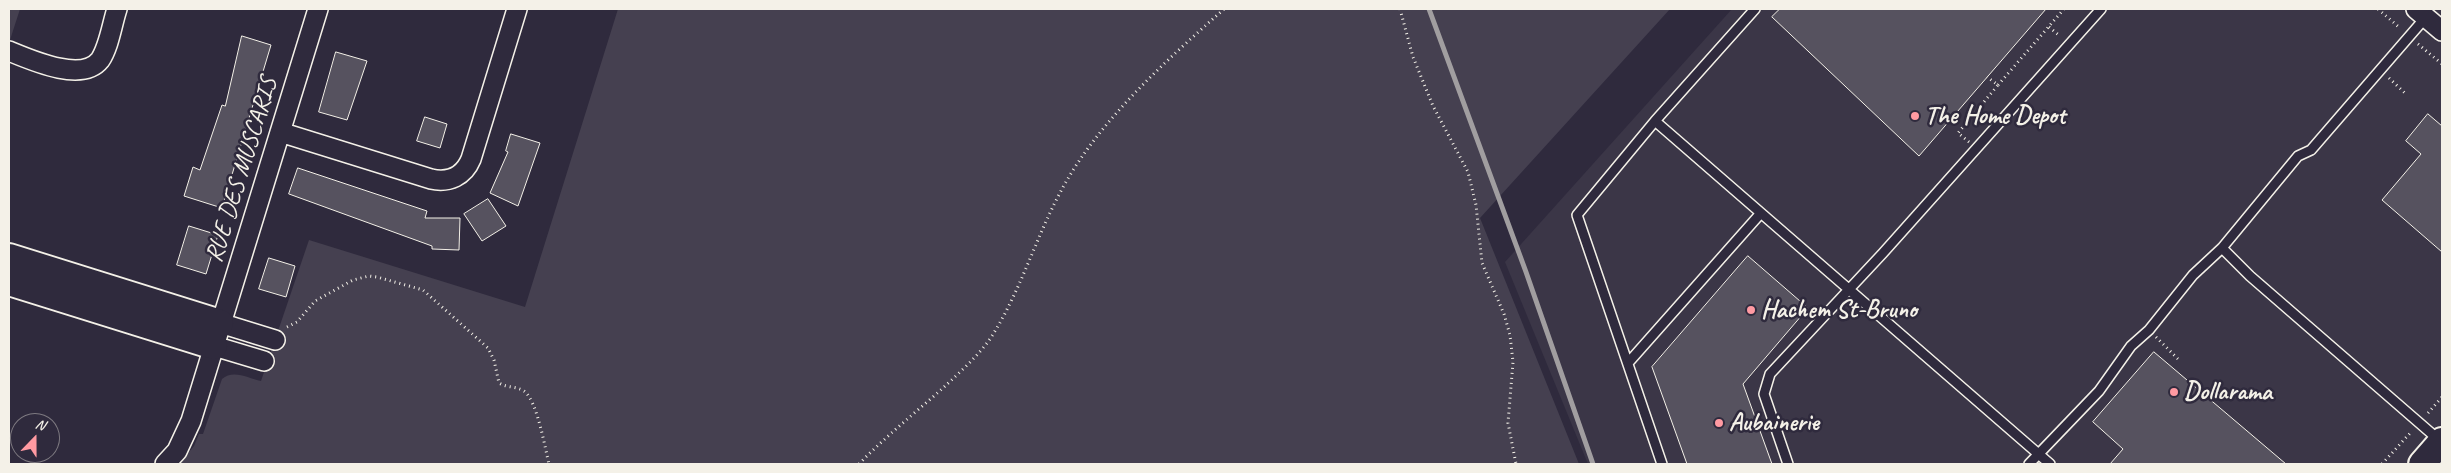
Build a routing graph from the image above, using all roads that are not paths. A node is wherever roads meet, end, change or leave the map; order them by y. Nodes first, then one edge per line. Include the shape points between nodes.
1 (118, 9) edge
2 (318, 9) edge
3 (517, 9) edge
4 (1755, 9) edge
5 (2101, 9) edge
6 (2421, 13) edge
7 (2442, 31) edge
8 (9, 52) edge
9 (1655, 121) junction
10 (280, 132) junction
11 (1761, 213) junction
12 (2222, 248) junction
13 (9, 258) edge
14 (9, 282) edge
15 (1849, 289) junction
16 (217, 334) junction
17 (270, 339) road end
18 (264, 361) dead end
19 (1628, 363) junction
20 (2442, 441) edge
21 (2038, 454) junction
22 (165, 464) edge
23 (1662, 464) edge
24 (1788, 464) edge
25 (2029, 464) edge
26 (2050, 464) edge
27 (2422, 464) edge

1 - 8 street via 102,56 88,70 73,72
2 - 10 street, RUE DES MUSCARIS
3 - 10 street via 471,159 466,169 453,179 431,179
4 - 9 lane
5 - 15 lane
6 - 7 street
6 - 12 lane via 2380,69 2310,150 2298,156
9 - 11 lane
9 - 19 lane via 1577,215
10 - 16 street, RUE DES MUSCARIS
11 - 15 lane
11 - 19 lane
12 - 20 lane via 2250,276
12 - 21 lane via 2192,275 2149,330 2131,346 2100,391
13 - 16 street
14 - 16 street
15 - 21 lane
15 - 24 lane via 1770,374 1764,394
16 - 17 street
16 - 18 street
16 - 22 street, RUE DES MUSCARIS via 186,436
19 - 23 lane
20 - 27 street
21 - 25 lane
21 - 26 lane

